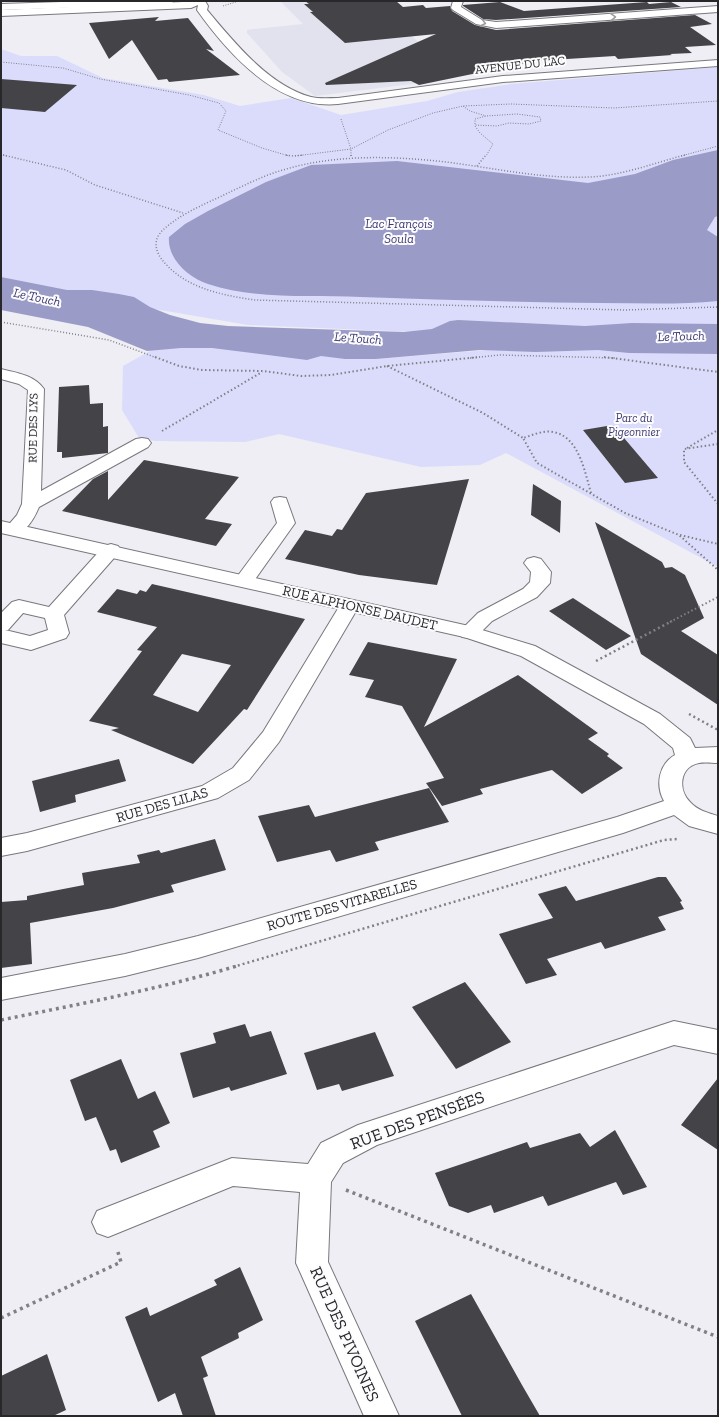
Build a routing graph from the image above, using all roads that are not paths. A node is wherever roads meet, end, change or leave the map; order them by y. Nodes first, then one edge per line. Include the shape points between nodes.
1 (170, 1) edge
2 (200, 1) edge
3 (458, 1) edge
4 (1, 7) edge
5 (718, 9) edge
6 (1, 13) edge
7 (718, 63) edge
8 (1, 374) edge
9 (142, 443) road end
10 (280, 502) dead end
11 (31, 504) junction
12 (8, 528) edge
13 (111, 550) junction
14 (534, 563) dead end
15 (244, 581) junction
16 (350, 606) junction
17 (54, 614) junction
18 (1, 625) edge
19 (469, 632) junction
20 (1, 636) edge
21 (718, 755) edge
22 (688, 757) junction
23 (678, 805) junction
24 (718, 825) edge
25 (1, 847) edge
26 (1, 989) edge
27 (718, 1042) edge
28 (316, 1179) junction
29 (108, 1222) road end
30 (382, 1416) edge

1 - 4 street
2 - 6 street via 191,5
2 - 7 street, AVENUE DU LAC via 202,10 230,45 292,94 308,100 326,101 503,79
3 -> 5 street via 456,8 478,22 496,25
8 - 11 street, RUE DES LYS via 31,383 36,389
9 - 11 street
10 - 15 street via 286,523
11 - 12 street, RUE DES LYS via 25,517
12 - 13 street, RUE ALPHONSE DAUDET
13 - 15 street, RUE ALPHONSE DAUDET
13 - 17 street
14 - 19 street via 541,572 540,583 530,593 485,617
15 - 16 street, RUE ALPHONSE DAUDET
16 - 19 street, RUE ALPHONSE DAUDET
16 - 25 street, RUE DES LILAS via 271,737 241,774 210,792
17 - 18 street via 19,606
17 - 20 street via 60,633 31,643
19 - 22 street, RUE ALPHONSE DAUDET via 528,651 652,719 682,744
21 - 22 street via 709,753
22 - 23 street via 676,766 669,778 670,791
23 - 24 street via 692,816
23 - 26 street, ROUTE DES VITARELLES via 623,824 198,946 125,965
27 - 28 street, RUE DES PENSÉES via 674,1033 368,1134 332,1153
28 - 29 street via 232,1172
28 - 30 street, RUE DES PIVOINES via 312,1262

